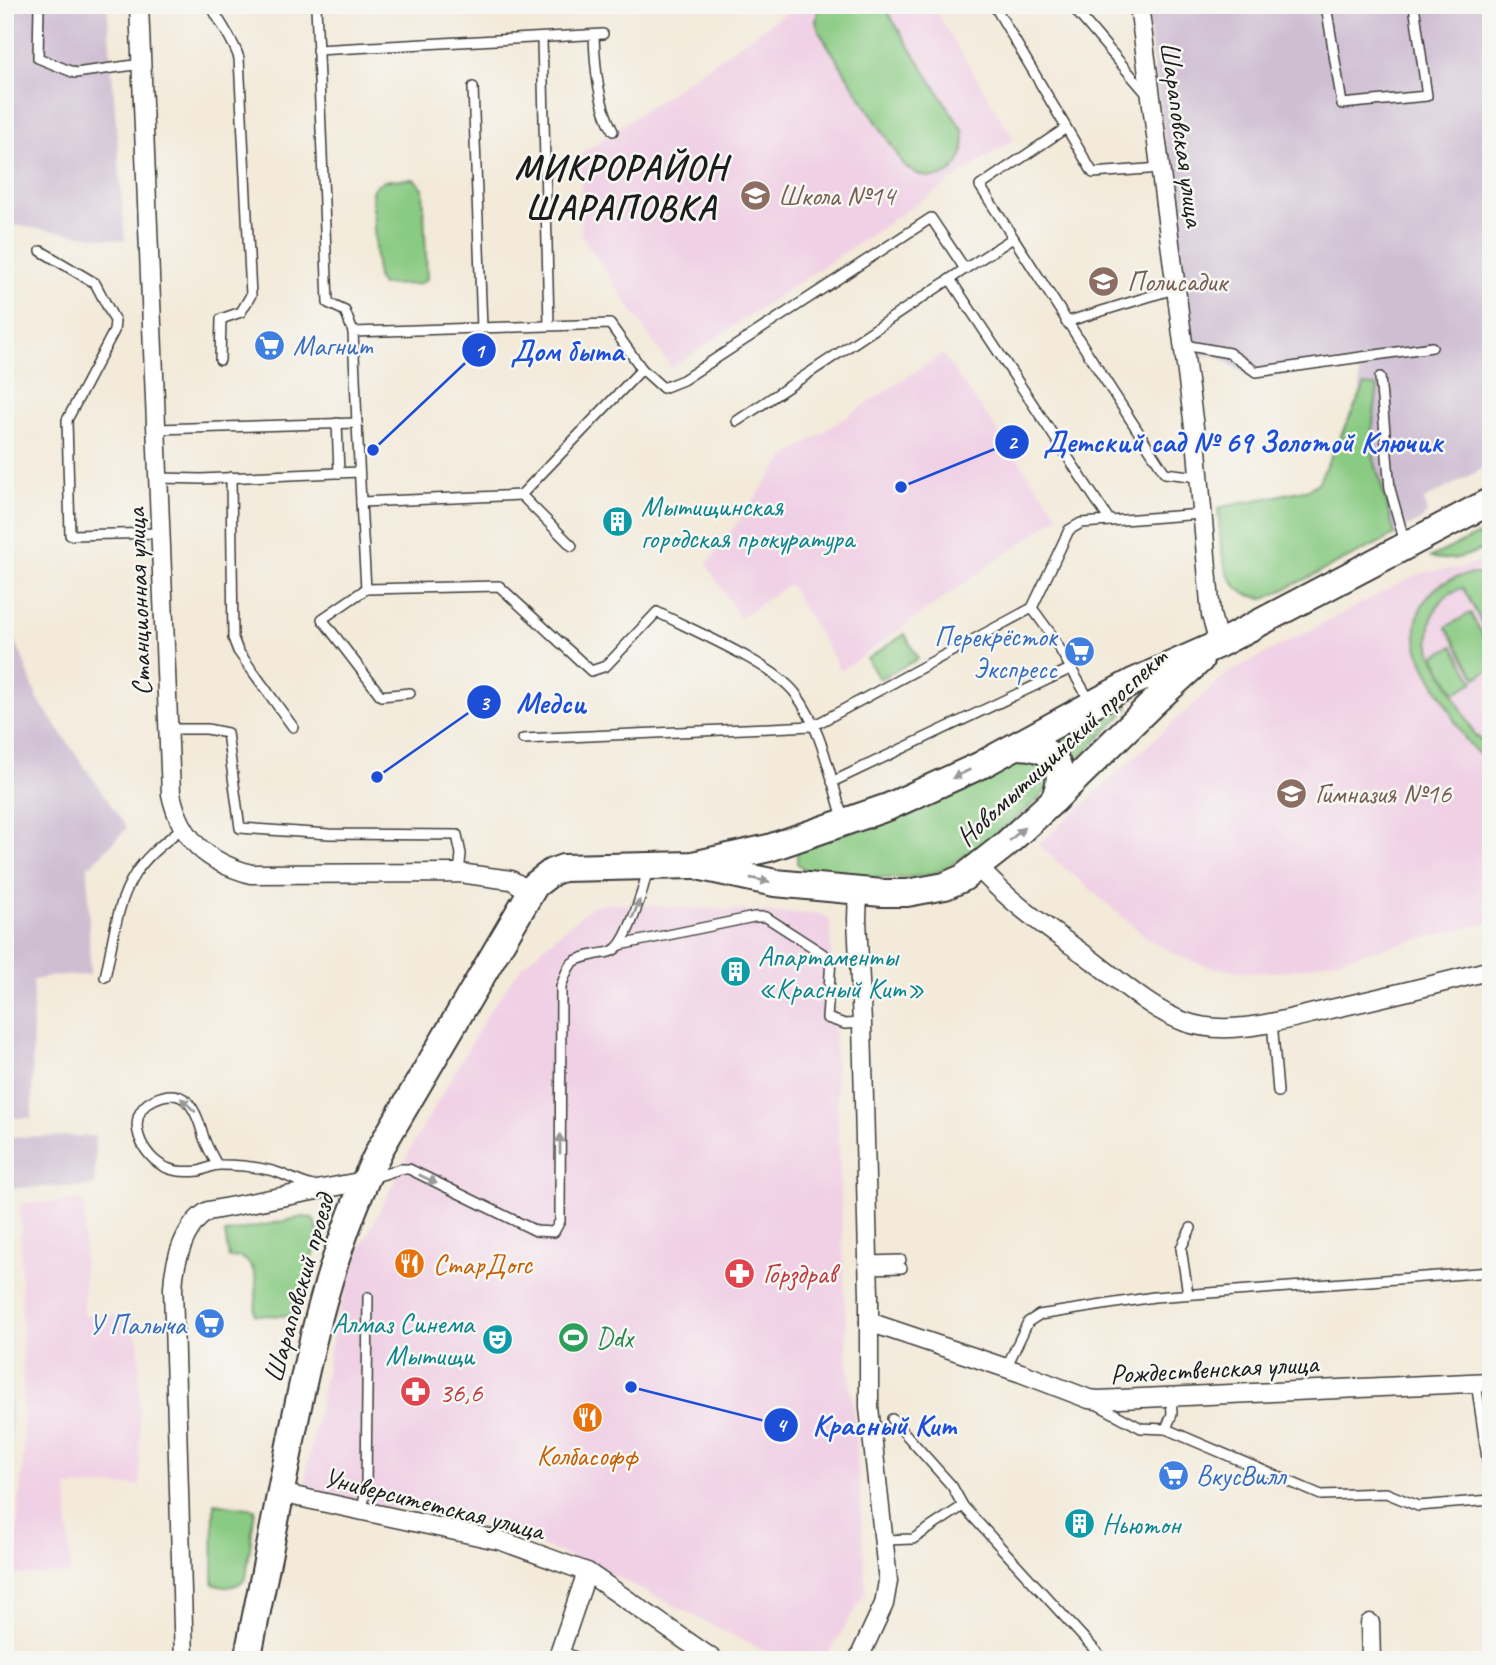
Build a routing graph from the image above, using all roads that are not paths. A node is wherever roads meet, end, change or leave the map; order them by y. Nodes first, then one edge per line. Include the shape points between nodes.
1 (39, 5) edge
2 (139, 5) edge
3 (211, 5) edge
4 (316, 5) edge
5 (994, 5) edge
6 (1071, 5) edge
7 (1139, 5) edge
8 (1326, 5) edge
9 (1414, 5) edge
10 (541, 39) junction
11 (317, 50) junction
12 (142, 64) junction
13 (473, 87) dead end
14 (1153, 101) junction
15 (1066, 128) junction
16 (613, 131) dead end
17 (1161, 168) junction
18 (1013, 238) junction
19 (41, 251) dead end
20 (965, 269) junction
21 (950, 279) junction
22 (1177, 288) junction
23 (1066, 322) junction
24 (549, 326) junction
25 (482, 328) junction
26 (353, 332) junction
27 (1184, 345) junction
28 (1432, 347) dead end
29 (220, 360) dead end
30 (642, 369) junction
31 (1380, 377) dead end
32 (737, 421) dead end
33 (337, 423) junction
34 (357, 423) junction
35 (158, 429) junction
36 (359, 472) junction
37 (339, 473) junction
38 (231, 477) junction
39 (1199, 477) junction
40 (160, 478) junction
41 (521, 495) junction
42 (1491, 501) edge
43 (361, 502) junction
44 (1201, 514) junction
45 (1110, 521) junction
46 (162, 533) junction
47 (1406, 544) junction
48 (572, 546) dead end
49 (366, 589) junction
50 (1032, 608) junction
51 (1219, 644) junction
52 (1072, 668) junction
53 (410, 693) dead end
54 (1091, 704) junction
55 (814, 726) junction
56 (293, 727) dead end
57 (169, 729) junction
58 (523, 739) dead end
59 (1016, 746) junction
60 (832, 782) junction
61 (1054, 800) junction
62 (844, 823) junction
63 (182, 828) junction
64 (795, 839) junction
65 (693, 865) junction
66 (649, 866) junction
67 (978, 867) junction
68 (459, 873) junction
69 (812, 887) junction
70 (530, 891) junction
71 (858, 891) junction
72 (620, 945) junction
73 (1491, 970) edge
74 (105, 977) dead end
75 (1272, 1021) junction
76 (862, 1023) junction
77 (1278, 1092) dead end
78 (217, 1165) junction
79 (364, 1181) junction
80 (336, 1186) junction
81 (1191, 1228) dead end
82 (902, 1264) dead end
83 (868, 1265) junction
84 (1491, 1272) edge
85 (1188, 1294) junction
86 (368, 1297) dead end
87 (869, 1322) junction
88 (1006, 1368) junction
89 (1483, 1382) edge
90 (1171, 1396) junction
91 (1089, 1399) junction
92 (892, 1419) dead end
93 (1166, 1429) junction
94 (1491, 1486) edge
95 (280, 1493) junction
96 (1491, 1500) edge
97 (963, 1506) junction
98 (362, 1513) junction
99 (885, 1540) junction
100 (587, 1572) junction
101 (1370, 1623) dead end
102 (559, 1655) edge
103 (184, 1660) edge
104 (247, 1660) edge
105 (583, 1660) edge
106 (616, 1660) edge
107 (625, 1660) edge
108 (714, 1660) edge
109 (858, 1660) edge
110 (1104, 1660) edge
111 (1371, 1660) edge

1 - 12 lane via 38,58 75,73
2 - 12 street, Станционная улица
3 - 29 lane via 231,38 240,67 251,295 241,312 221,319
4 - 11 lane
5 - 15 lane
6 - 14 lane
7 - 14 street, Шараповская улица
8 - 9 lane via 1342,104 1427,96
10 - 11 lane
10 - 16 lane via 598,34 595,60
10 - 24 lane
11 - 26 lane via 328,303 345,311
12 - 35 street, Станционная улица
13 - 25 lane
14 - 17 street, Шараповская улица
15 - 17 lane via 1093,173
15 - 18 lane via 980,186
17 - 22 street, Шараповская улица
18 - 20 lane
18 - 23 lane
19 - 46 lane via 95,283 115,321 67,420 70,535
20 - 21 lane
20 - 30 lane via 931,218 683,380 663,388
21 - 32 lane
21 - 45 lane
22 - 23 lane
22 - 27 street, Шараповская улица
23 - 39 lane via 1165,473
24 - 25 lane
24 - 30 lane via 610,324
25 - 26 lane
26 - 34 lane
27 - 28 lane via 1229,353 1256,372
27 - 39 street, Шараповская улица
30 - 41 lane
31 - 47 lane via 1390,489
33 - 34 lane
33 - 35 lane
33 - 37 lane
34 - 36 lane
35 - 40 street, Станционная улица
36 - 37 lane
36 - 43 lane
37 - 38 lane
38 - 40 lane
38 - 56 lane via 233,638
39 - 44 street, Шараповская улица
40 - 46 street, Станционная улица
41 - 43 lane
41 - 48 lane
42 - 47 main road, Новомытищинский проспект
43 - 49 lane
44 - 45 lane
44 - 51 street, Шараповская улица via 1211,615
45 - 50 lane via 1081,523 1069,530
46 - 57 street, Станционная улица
47 - 51 main road, Новомытищинский проспект
49 - 53 lane via 322,619 381,696
49 - 55 lane via 499,586 591,671 606,666 657,612 771,671 795,692
50 - 52 lane
50 - 55 lane
51 - 54 main road, Новомытищинский проспект
51 - 61 main road, Новомытищинский проспект
52 - 54 lane
52 - 60 lane
54 - 59 main road, Новомытищинский проспект
55 - 58 lane
55 - 60 lane
57 - 63 street, Станционная улица via 172,794
57 - 68 lane via 227,733 240,828 457,835
59 - 61 main road via 1042,750 1053,759 1061,779
59 -> 62 main road, Новомытищинский проспект via 923,792
60 - 62 lane
67 -> 61 main road, Новомытищинский проспект
62 - 64 main road, Новомытищинский проспект
63 - 68 street, Станционная улица via 215,860 251,874
63 - 74 lane via 135,874
64 - 65 main road, Новомытищинский проспект
64 - 69 main road via 788,850 790,869
65 - 66 main road, Новомытищинский проспект
65 -> 69 main road, Новомытищинский проспект
66 - 70 main road, Новомытищинский проспект via 563,869 542,878
72 -> 66 lane
67 - 71 main road, Новомытищинский проспект via 928,891
67 - 75 street via 1014,904 1183,1021 1214,1028
68 - 70 street, Станционная улица via 511,880
69 - 71 main road, Новомытищинский проспект
70 - 79 main road, Шараповский проезд
71 - 76 street
72 - 76 lane via 766,917 831,960 827,1018
79 -> 72 lane via 409,1170 536,1231 554,1232 560,1222 561,987 574,960 613,951
73 - 75 street
75 - 77 lane
76 - 83 street
78 -> 78 lane via 191,1104 164,1096 141,1110 136,1127 139,1137 162,1165 179,1171
78 - 80 lane via 274,1171 300,1183
79 - 80 street
79 - 95 main road, Шараповский проезд via 320,1308
80 - 103 street via 208,1211 192,1225 179,1255 173,1279
81 - 85 lane via 1181,1248
82 - 83 lane
83 - 87 street
84 - 85 lane
85 - 88 lane via 1039,1315 1028,1322
86 - 98 lane
87 - 88 street, Рождественская улица
87 - 99 street via 869,1407
88 - 91 street, Рождественская улица
89 - 90 street, Рождественская улица
89 - 94 lane
90 - 91 street, Рождественская улица
90 - 93 lane via 1172,1414
91 - 93 lane via 1141,1428
92 - 97 lane via 952,1486
93 - 96 lane via 1321,1494 1386,1493 1418,1506
95 - 98 street, Университетская улица
95 - 104 main road, Шараповский проезд
97 - 99 lane via 913,1539
97 - 110 lane
98 - 100 street, Университетская улица via 502,1541
99 - 109 street via 888,1581 884,1604
100 - 102 street
100 - 108 street, Университетская улица
101 - 111 street
102 - 105 lane
106 - 107 lane

